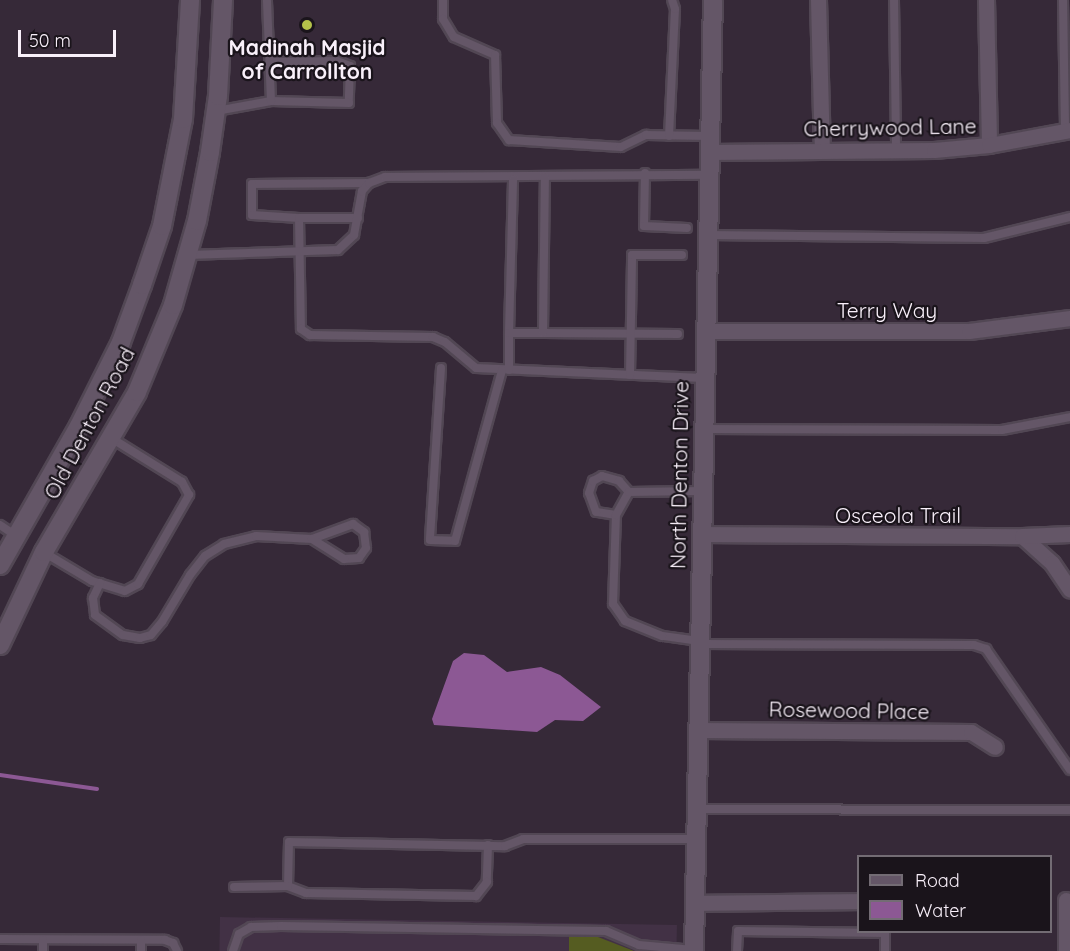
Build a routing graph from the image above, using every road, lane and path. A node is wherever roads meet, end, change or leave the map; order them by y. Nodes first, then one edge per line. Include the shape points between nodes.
1 (190, 0) edge
2 (222, 0) edge
3 (267, 0) edge
4 (443, 0) edge
5 (672, 0) edge
6 (713, 0) edge
7 (818, 0) edge
8 (894, 0) edge
9 (986, 0) edge
10 (1063, 0) edge
11 (270, 62) junction
12 (271, 101) junction
13 (216, 111) junction
14 (1067, 131) edge
15 (669, 136) junction
16 (709, 144) junction
17 (989, 146) junction
18 (822, 150) junction
19 (896, 150) junction
20 (645, 173) junction
21 (708, 175) junction
22 (545, 177) junction
23 (513, 179) junction
24 (369, 183) junction
25 (299, 218) junction
26 (358, 218) junction
27 (1070, 218) edge
28 (687, 228) dead end
29 (706, 235) junction
30 (299, 253) junction
31 (187, 255) junction
32 (682, 255) dead end
33 (1070, 318) edge
34 (704, 331) junction
35 (509, 333) junction
36 (543, 333) junction
37 (631, 334) junction
38 (678, 334) dead end
39 (441, 368) dead end
40 (506, 370) junction
41 (630, 375) junction
42 (703, 378) junction
43 (1070, 417) edge
44 (702, 429) junction
45 (111, 437) junction
46 (701, 491) junction
47 (629, 492) junction
48 (616, 515) junction
49 (8, 530) edge
50 (700, 534) junction
51 (1070, 534) edge
52 (1022, 536) junction
53 (312, 539) junction
54 (44, 552) junction
55 (0, 565) edge
56 (100, 583) junction
57 (1070, 590) edge
58 (699, 643) junction
59 (0, 645) edge
60 (699, 730) junction
61 (995, 747) dead end
62 (1070, 770) edge
63 (696, 809) junction
64 (1070, 810) edge
65 (696, 839) junction
66 (488, 845) junction
67 (234, 886) dead end
68 (288, 886) junction
69 (1052, 900) edge
70 (1068, 900) edge
71 (857, 901) edge
72 (694, 903) junction
73 (857, 932) edge
74 (885, 933) edge
75 (0, 939) edge
76 (42, 940) junction
77 (141, 940) junction
78 (694, 950) edge
79 (42, 951) edge
80 (141, 951) edge
81 (177, 951) edge
82 (233, 951) edge
83 (737, 951) edge
84 (885, 951) edge
85 (1066, 951) edge

1 - 49 main road, Old Denton Road via 183,119 158,236 121,342 79,426
2 - 13 main road, Old Denton Road
3 - 11 lane
4 - 15 lane via 443,19 454,37 495,55 497,123 508,140 621,147 646,135
5 - 15 lane via 675,9
6 - 16 main road, North Denton Drive
7 - 18 street
8 - 19 lane
9 - 17 street
10 - 14 lane
11 - 12 lane
11 - 12 lane via 337,61 350,66 349,103
12 - 13 lane
13 - 31 main road, Old Denton Road
14 - 17 street, Cherrywood Lane
15 - 16 lane
16 - 18 street, Cherrywood Lane
16 - 21 main road, North Denton Drive
17 - 19 street, Cherrywood Lane
18 - 19 street, Cherrywood Lane
20 - 21 lane
20 - 22 lane
20 - 28 lane via 644,226
21 - 29 main road, North Denton Drive
22 - 23 lane
22 - 36 lane
23 - 24 lane via 385,177
23 - 35 lane
24 - 25 lane via 252,184 252,215
24 - 26 lane via 362,191
25 - 26 lane
25 - 30 lane
26 - 30 lane via 354,235 338,250
27 - 29 lane via 984,238
29 - 34 main road, North Denton Drive
30 - 31 lane
30 - 40 lane via 301,329 310,335 433,337 476,368
31 - 45 main road, Old Denton Road via 173,305 137,392
32 - 37 lane via 632,255
33 - 34 street, Terry Way via 969,331
34 - 42 main road, North Denton Drive
35 - 36 lane
35 - 40 lane
36 - 37 lane
37 - 38 lane
37 - 41 lane
39 - 40 lane via 430,540 455,541
40 - 41 lane
41 - 42 lane
42 - 44 main road, North Denton Drive
43 - 44 lane via 1002,430
44 - 46 main road, North Denton Drive
45 - 54 main road, Old Denton Road
45 - 56 lane via 182,482 189,495 138,584 125,591
46 - 47 lane
46 - 50 main road, North Denton Drive
47 - 48 lane
47 - 48 lane via 619,481 602,476 593,481 589,493 596,512
48 - 58 lane via 615,613 662,636
49 - 54 main road
49 - 55 main road, Old Denton Road
50 - 52 street, Osceola Trail
50 - 58 main road, North Denton Drive
51 - 52 street, Osceola Trail
52 - 57 street via 1052,563
53 - 53 lane via 353,524 364,532 366,548 359,558 344,559
53 - 56 lane via 256,536 224,544 195,569 151,635 140,638 123,635 95,615 93,598
54 - 56 lane
54 - 59 main road, Old Denton Road
58 - 60 main road, North Denton Drive
58 - 62 lane via 986,649
60 - 61 street, Rosewood Place via 971,732
60 - 63 main road, North Denton Drive
63 - 64 lane
63 - 65 main road, North Denton Drive
65 - 66 lane via 523,839 505,846
65 - 72 main road, North Denton Drive
66 - 68 lane via 289,842
66 - 68 lane via 487,882 476,896 306,893
67 - 68 lane
69 - 70 street
70 - 85 street
71 - 72 street
72 - 78 main road, North Denton Drive
73 - 83 lane via 738,931
74 - 84 lane
75 - 76 lane
76 - 77 lane
76 - 79 lane
77 - 80 lane
77 - 81 lane via 165,940 173,943
78 - 82 lane via 639,945 606,931 281,926 251,927 239,934

